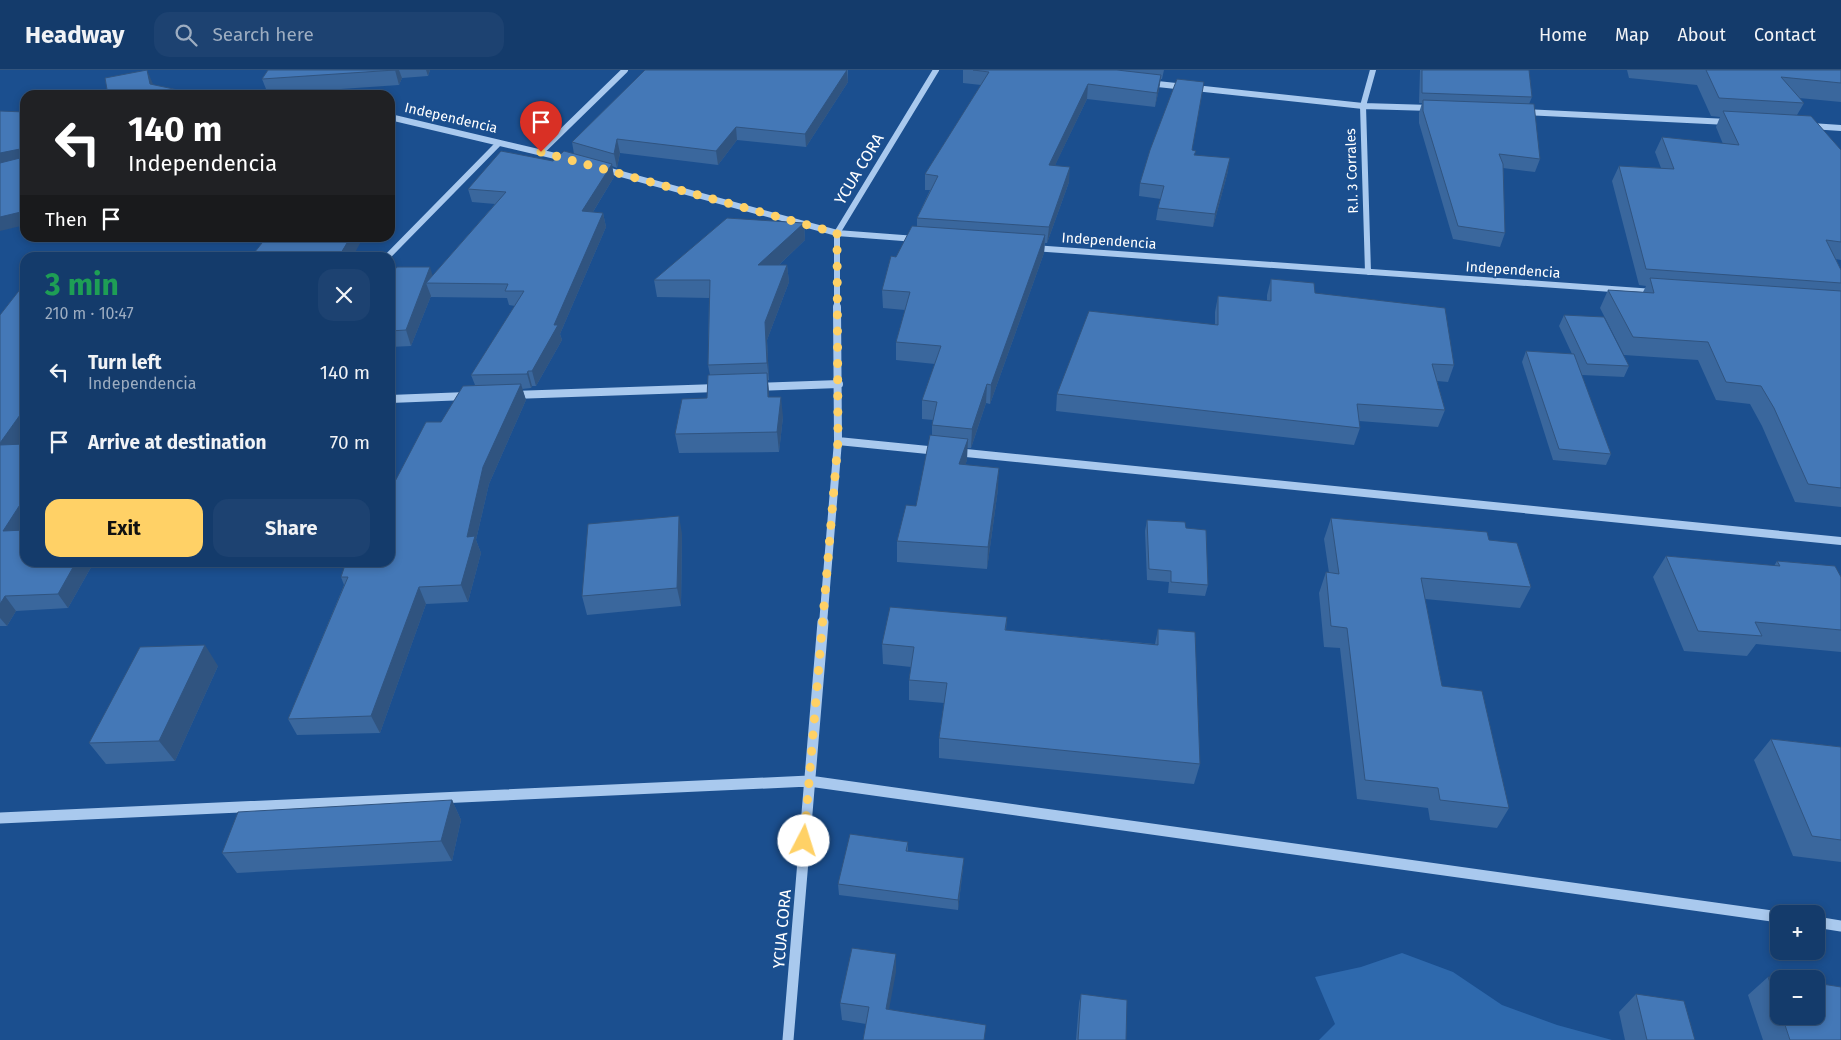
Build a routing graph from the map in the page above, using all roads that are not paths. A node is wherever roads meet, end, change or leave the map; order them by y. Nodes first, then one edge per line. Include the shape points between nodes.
1 (625, 70) edge
2 (936, 70) edge
3 (1372, 70) edge
4 (1136, 82) edge
5 (1362, 106) junction
6 (1437, 108) edge
7 (1520, 112) edge
8 (395, 118) edge
9 (1734, 123) edge
10 (1802, 126) edge
11 (1841, 128) edge
12 (499, 142) junction
13 (541, 152) junction
14 (579, 162) edge
15 (598, 168) edge
16 (837, 233) junction
17 (926, 240) edge
18 (1024, 247) edge
19 (392, 252) edge
20 (1368, 272) junction
21 (1664, 293) edge
22 (839, 384) junction
23 (749, 387) edge
24 (729, 388) edge
25 (500, 395) edge
26 (480, 396) edge
27 (395, 398) edge
28 (838, 441) junction
29 (1841, 542) edge
30 (809, 781) junction
31 (0, 818) edge
32 (1770, 916) edge
33 (1825, 923) edge
34 (1841, 926) edge
35 (788, 1040) edge

1 - 13 street
2 - 16 street, YCUA CORA
3 - 5 street, R.I. 3 Corrales
4 - 5 street
5 - 6 street
5 - 20 street, R.I. 3 Corrales
7 - 9 street
8 - 12 street, Independencia
10 - 11 street
12 - 13 street, Independencia
12 - 19 street
13 - 14 street, Independencia
15 - 16 street
16 - 17 street
16 - 22 street, YCUA CORA
18 - 20 street, Independencia
20 - 21 street, Independencia
22 - 23 street
22 - 28 street, YCUA CORA
24 - 25 street
26 - 27 street
28 - 29 street
28 - 30 street, YCUA CORA
30 - 31 street
30 - 32 street
30 - 35 street, YCUA CORA
33 - 34 street

